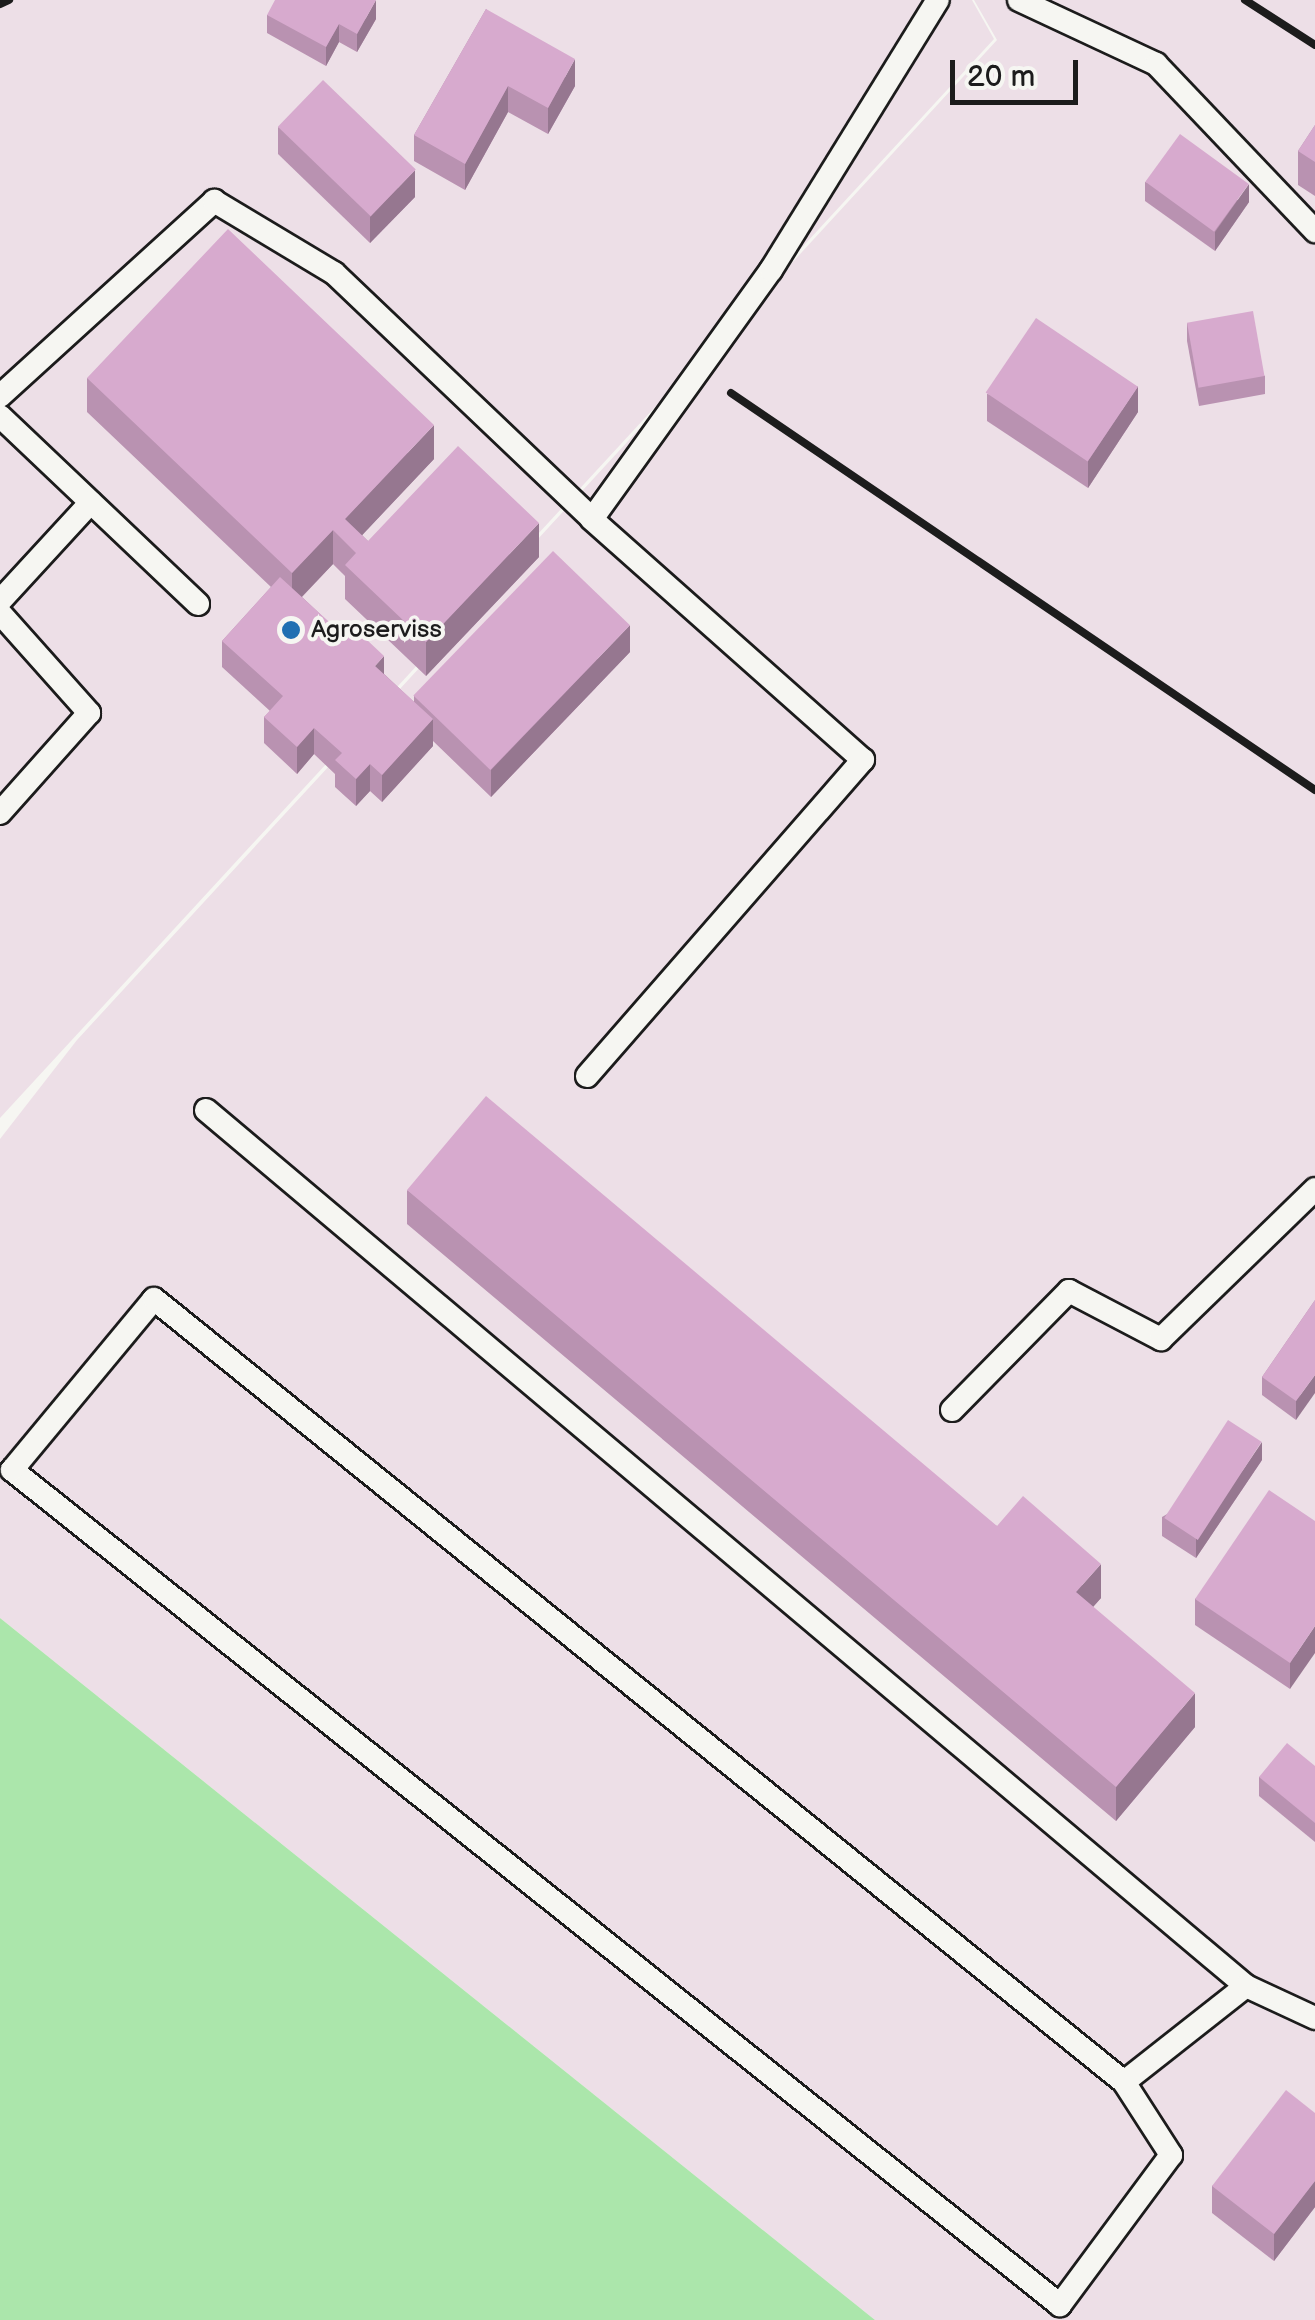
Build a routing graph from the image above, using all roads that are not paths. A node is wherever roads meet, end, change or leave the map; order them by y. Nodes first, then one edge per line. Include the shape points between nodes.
1 (938, 0) edge
2 (1019, 0) edge
3 (1315, 232) edge
4 (0, 396) edge
5 (0, 416) edge
6 (90, 502) junction
7 (592, 519) junction
8 (0, 601) edge
9 (198, 604) dead end
10 (0, 613) edge
11 (0, 813) edge
12 (587, 1076) dead end
13 (206, 1110) dead end
14 (1315, 1189) edge
15 (952, 1410) dead end
16 (1246, 1986) junction
17 (1315, 2018) edge
18 (1124, 2082) junction

1 - 7 lane via 771,270
2 - 3 lane via 1156,64
4 - 7 lane via 214,202 334,273
5 - 6 lane
6 - 8 lane
6 - 9 lane
7 - 12 lane via 864,760
10 - 11 lane via 89,713
13 - 16 lane
14 - 15 lane via 1161,1339 1069,1291
16 - 17 lane
16 - 18 lane
18 - 18 lane via 154,1299 12,1470 1060,2305 1171,2155

